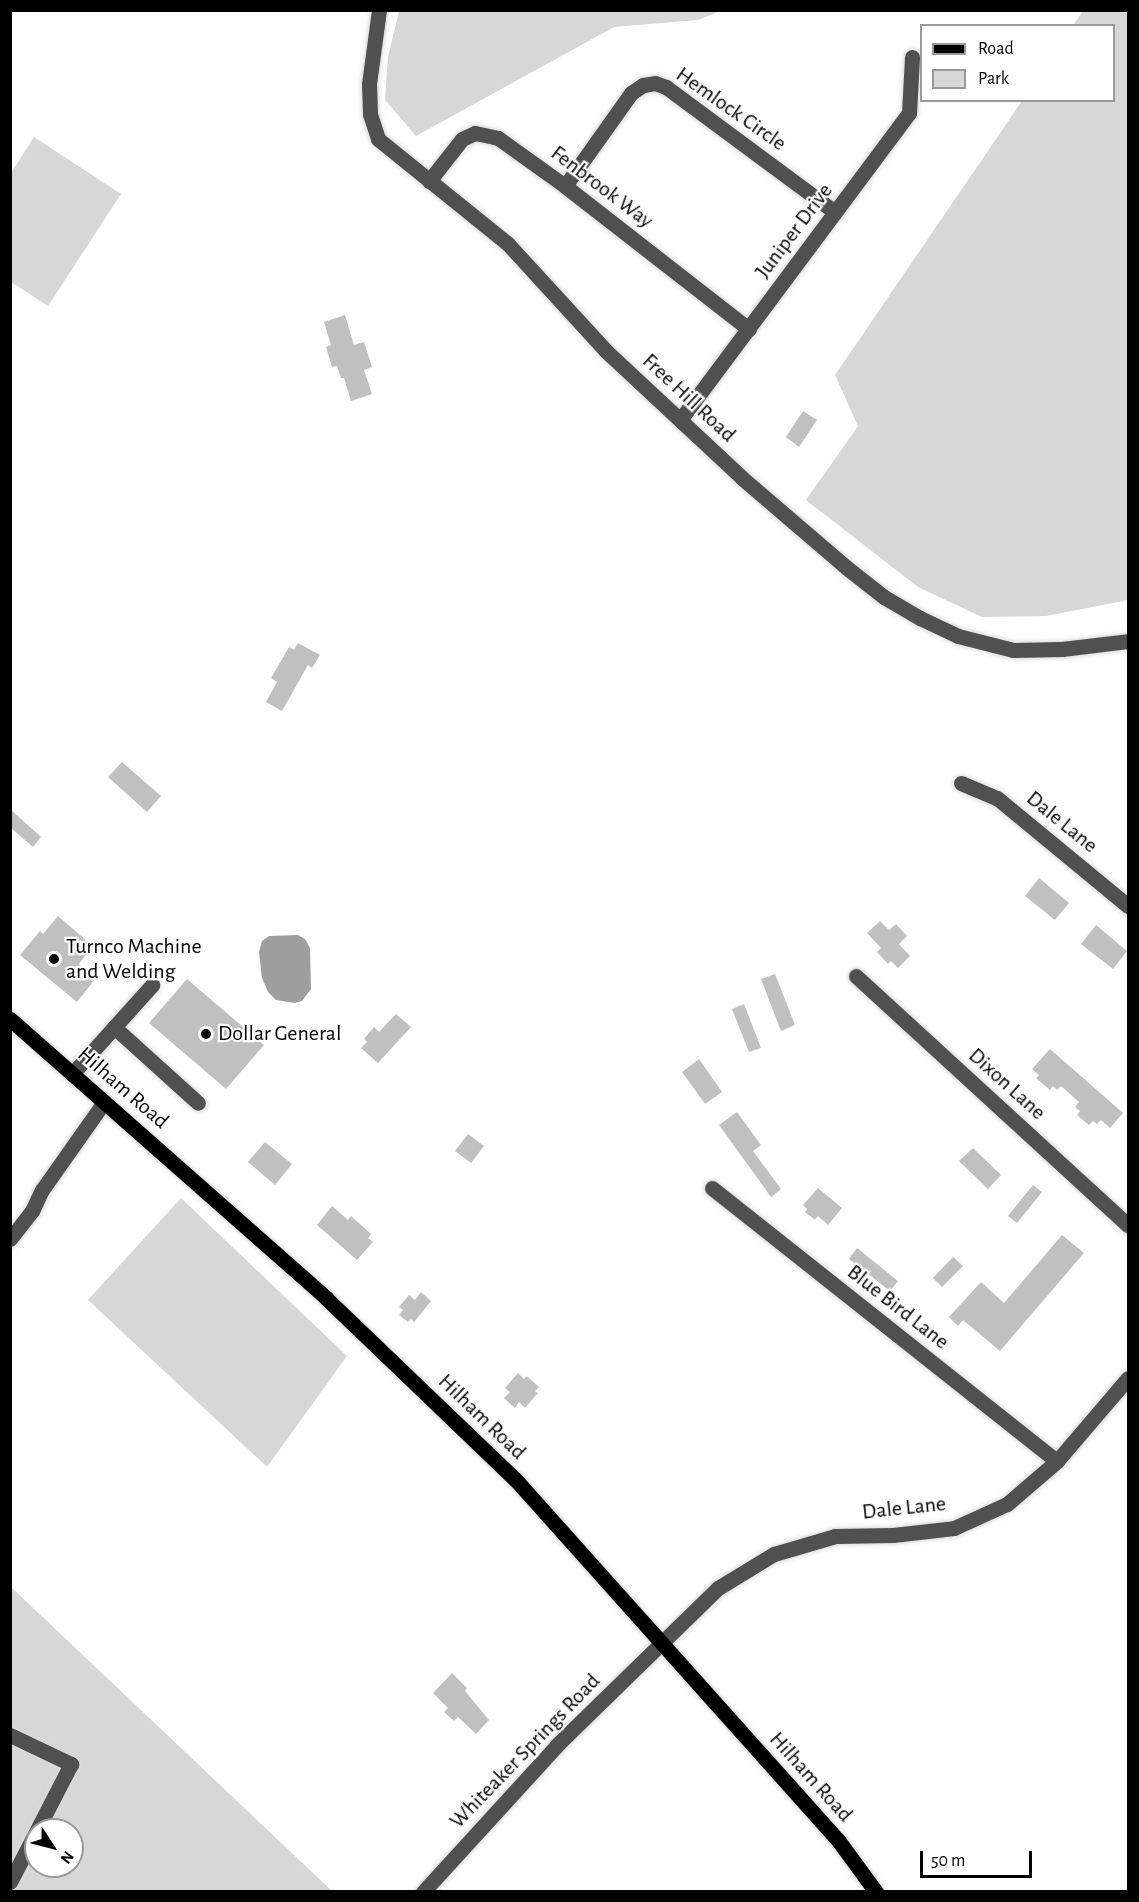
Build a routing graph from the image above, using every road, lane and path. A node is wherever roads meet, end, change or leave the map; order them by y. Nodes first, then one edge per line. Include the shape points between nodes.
1 (379, 10) edge
2 (912, 57) dead end
3 (429, 181) junction
4 (565, 186) junction
5 (835, 212) junction
6 (749, 328) junction
7 (680, 420) junction
8 (1128, 641) edge
9 (961, 783) dead end
10 (1128, 906) edge
11 (856, 976) dead end
12 (152, 985) dead end
13 (10, 1019) edge
14 (114, 1027) junction
15 (72, 1074) junction
16 (104, 1102) junction
17 (198, 1103) dead end
18 (712, 1188) dead end
19 (1128, 1225) edge
20 (10, 1239) edge
21 (1128, 1378) edge
22 (1057, 1461) junction
23 (662, 1645) junction
24 (10, 1735) edge
25 (44, 1818) edge
26 (24, 1856) edge
27 (10, 1882) edge
28 (423, 1892) edge
29 (876, 1892) edge

1 - 3 street, Free Hill Road via 369,84 370,114 378,139
2 - 5 street, Juniper Drive via 909,113
3 - 4 street, Fenbrook Way via 462,139 475,133 498,138
3 - 7 street, Free Hill Road via 508,244 606,351
4 - 5 street, Hemlock Circle via 631,93 656,83
4 - 6 street, Fenbrook Way
5 - 6 street, Juniper Drive
6 - 7 street, Juniper Drive
7 - 8 street, Free Hill Road via 847,568 884,597 920,618 958,636 1013,650
9 - 10 street, Dale Lane via 997,798
11 - 19 street, Dixon Lane
12 - 14 street
13 - 15 main road, Hilham Road
14 - 15 street
14 - 17 street
15 - 16 main road, Hilham Road
16 - 20 street
16 - 23 main road, Hilham Road via 326,1298 516,1480
18 - 22 street, Blue Bird Lane
21 - 22 street, Dale Lane
22 - 23 street, Dale Lane via 1007,1504 954,1528 835,1536 774,1554 718,1588
23 - 28 street, Whiteaker Springs Road via 557,1745
23 - 29 main road, Hilham Road via 838,1840
24 - 25 street via 71,1764
26 - 27 street

